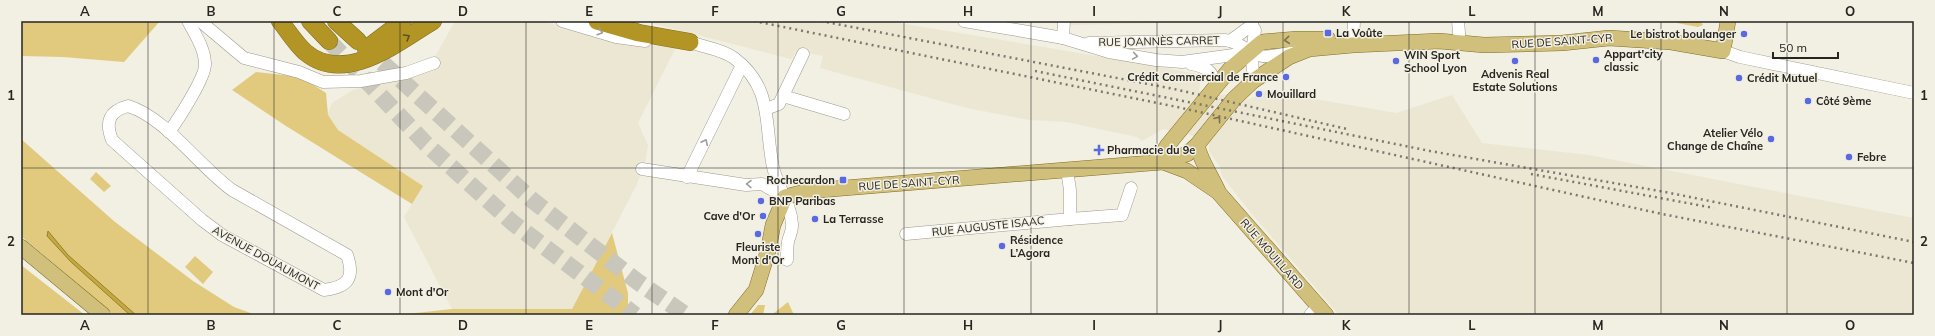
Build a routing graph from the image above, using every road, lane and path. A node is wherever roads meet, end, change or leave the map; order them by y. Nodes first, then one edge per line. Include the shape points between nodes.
1 (188, 21) edge
2 (200, 21) edge
3 (280, 21) edge
4 (310, 21) edge
5 (336, 21) edge
6 (403, 21) edge
7 (433, 21) edge
8 (562, 21) edge
9 (597, 21) edge
10 (625, 21) edge
11 (964, 21) edge
12 (1064, 21) edge
13 (1354, 21) edge
14 (1458, 21) edge
15 (1728, 21) edge
16 (1252, 23) edge
17 (1063, 38) junction
18 (329, 41) tunnel mouth
19 (358, 41) tunnel mouth
20 (1156, 41) junction
21 (1230, 41) junction
22 (690, 42) junction
23 (1084, 43) junction
24 (1460, 44) junction
25 (1353, 45) junction
26 (1309, 50) junction
27 (1723, 51) junction
28 (1252, 52) junction
29 (803, 54) dead end
30 (1156, 60) junction
31 (1182, 62) junction
32 (434, 64) dead end
33 (742, 66) junction
34 (1253, 80) junction
35 (1216, 85) junction
36 (1914, 93) edge
37 (783, 96) junction
38 (766, 109) junction
39 (844, 114) dead end
40 (169, 132) junction
41 (1197, 145) junction
42 (1163, 162) junction
43 (642, 169) dead end
44 (1067, 170) junction
45 (687, 176) junction
46 (1131, 188) dead end
47 (1218, 192) junction
48 (785, 197) junction
49 (1070, 219) junction
50 (906, 234) dead end
51 (21, 247) edge
52 (787, 260) dead end
53 (1318, 312) edge
54 (103, 315) edge
55 (736, 315) edge

1 - 40 street via 200,42 206,64 201,81
2 - 32 street via 244,58 299,72 323,82 361,81 406,73
3 - 6 highway via 314,49 325,54 341,56 364,50
3 -> 7 highway via 305,52 321,61 339,65 366,60
4 - 18 highway
5 - 19 highway
8 -> 22 street via 638,41 671,44
9 - 22 highway via 639,33
10 - 22 street via 674,34
11 - 17 street, RUE JOANNÈS CARRET
12 - 17 street
13 - 25 street
14 - 24 street
15 - 27 main road
16 - 21 street
16 - 28 street via 1255,30
17 - 23 street, RUE JOANNÈS CARRET
20 - 21 street, RUE JOANNÈS CARRET
20 - 23 street, RUE JOANNÈS CARRET
20 - 30 street
21 - 28 street, RUE JOANNÈS CARRET
22 - 33 street via 715,48 734,58
23 -> 30 street, RUE JOANNÈS CARRET via 1109,52
24 - 25 main road, RUE DE SAINT-CYR via 1439,41
24 - 27 main road, RUE DE SAINT-CYR via 1562,43 1624,38 1671,42
25 - 26 main road, RUE DE SAINT-CYR
25 -> 28 main road, RUE DE SAINT-CYR via 1328,39 1297,39 1262,42
26 - 28 street, RUE DE SAINT-CYR via 1264,57
26 - 34 main road, RUE DE SAINT-CYR via 1289,57
27 - 36 street via 1740,57
28 - 31 street, RUE JOANNÈS CARRET via 1239,56
28 - 34 street
28 - 35 main road, RUE DE SAINT-CYR
29 - 37 street
30 - 31 street, RUE JOANNÈS CARRET
31 - 35 street via 1206,68 1213,74
33 - 38 street via 750,72
45 -> 33 street
41 -> 34 main road, RUE DE SAINT-CYR
35 - 42 main road, RUE DE SAINT-CYR via 1165,149 1161,156
37 - 38 street via 779,104
37 - 39 street
38 - 48 street via 773,167
40 - 40 street, AVENUE DOUAUMONT via 148,115 128,106 114,112 110,117 108,129 112,140 222,235 324,290 336,289 345,283 351,268 347,254 232,190
41 - 42 main road, RUE DE SAINT-CYR via 1187,154
41 - 47 main road, RUE MOUILLARD via 1201,159
42 - 44 main road, RUE DE SAINT-CYR
42 - 47 main road, RUE MOUILLARD via 1187,171
43 - 45 street
44 - 48 main road, RUE DE SAINT-CYR via 832,189
44 - 49 street
48 -> 45 street via 762,184
46 - 49 street, RUE AUGUSTE ISAAC via 1122,215
47 - 53 main road, RUE MOUILLARD
48 - 52 street via 792,222
48 - 55 main road via 773,225 756,290
49 - 50 street, RUE AUGUSTE ISAAC
51 - 54 main road

